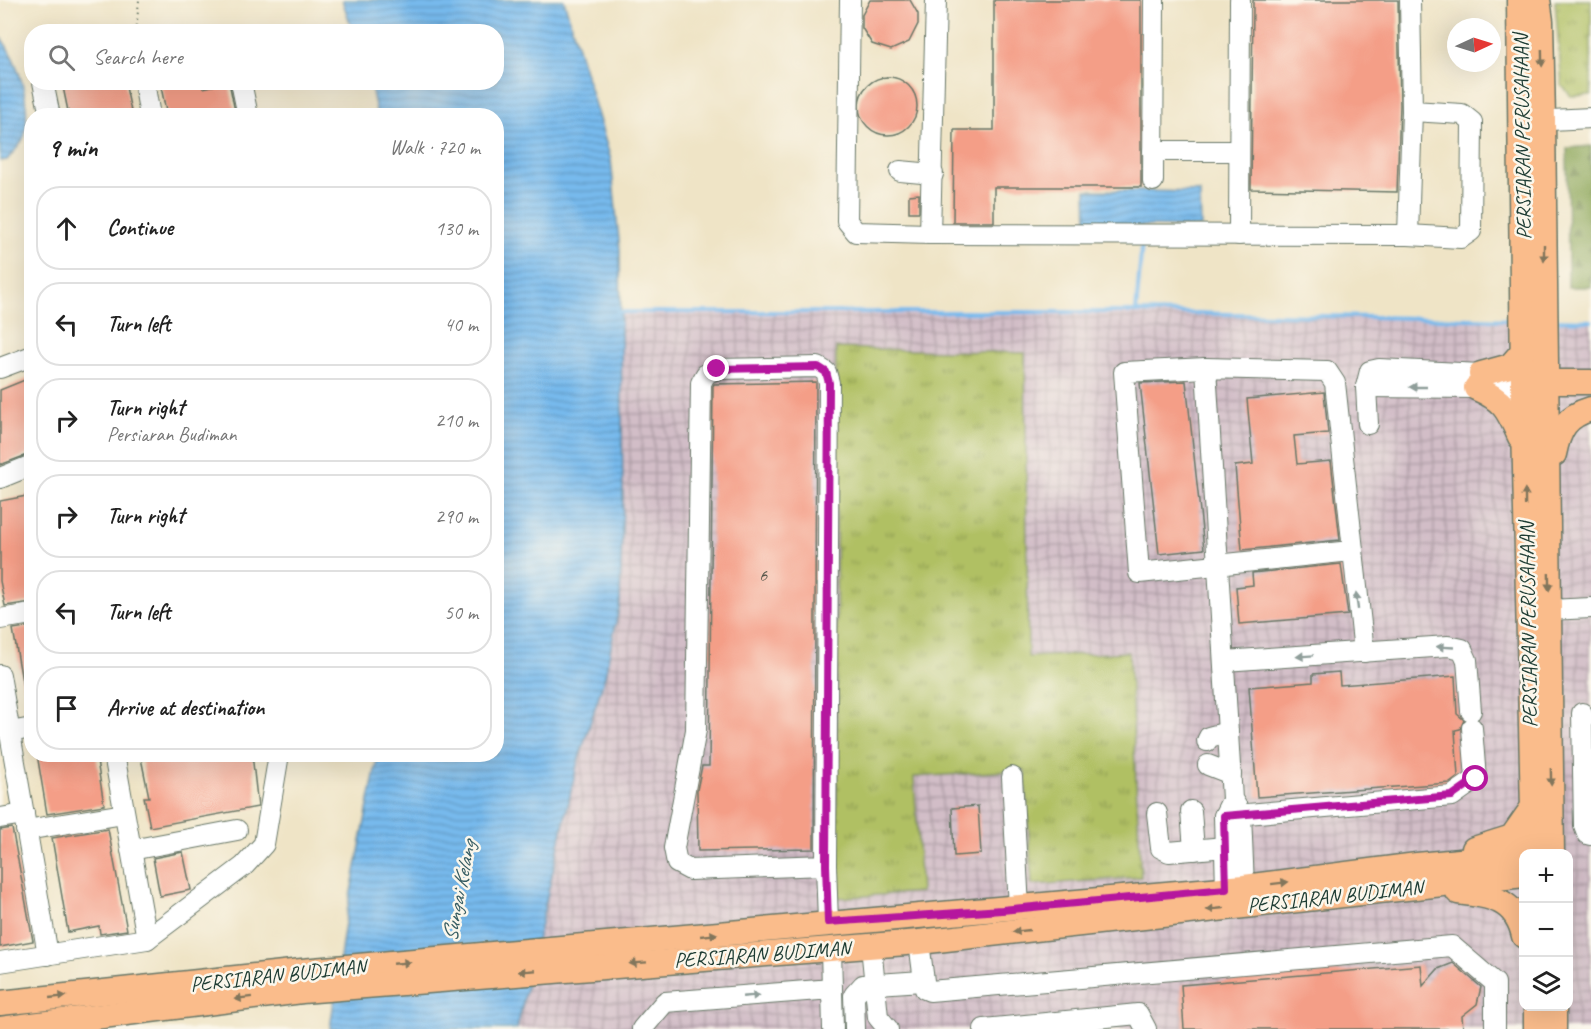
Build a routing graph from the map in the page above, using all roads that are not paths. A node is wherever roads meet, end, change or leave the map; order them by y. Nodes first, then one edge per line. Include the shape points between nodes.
1 (850, 0) edge
2 (936, 0) edge
3 (1154, 0) edge
4 (1240, 0) edge
5 (1410, 0) edge
6 (1519, 0) edge
7 (1538, 0) edge
8 (45, 90) edge
9 (145, 90) edge
10 (243, 90) edge
11 (48, 108) edge
12 (149, 108) edge
13 (246, 108) edge
14 (1412, 111) junction
15 (1591, 118) edge
16 (1533, 121) junction
17 (1153, 151) junction
18 (1239, 151) junction
19 (900, 171) dead end
20 (933, 174) junction
21 (1153, 181) dead end
22 (930, 234) junction
23 (1239, 235) junction
24 (1408, 235) junction
25 (1534, 340) junction
26 (24, 360) edge
27 (0, 368) edge
28 (1206, 368) junction
29 (1591, 376) edge
30 (1479, 381) junction
31 (1591, 382) edge
32 (1534, 389) junction
33 (1591, 400) edge
34 (1591, 409) edge
35 (1368, 424) dead end
36 (1524, 447) junction
37 (24, 468) edge
38 (0, 478) edge
39 (1548, 539) junction
40 (1351, 551) junction
41 (1218, 567) junction
42 (1591, 608) edge
43 (1549, 610) junction
44 (24, 615) edge
45 (0, 619) edge
46 (1364, 652) junction
47 (1224, 661) junction
48 (0, 675) edge
49 (1550, 713) junction
50 (1586, 713) edge
51 (24, 729) edge
52 (10, 732) junction
53 (1228, 732) junction
54 (1207, 741) dead end
55 (115, 762) edge
56 (278, 762) edge
57 (1208, 765) dead end
58 (1231, 774) junction
59 (1012, 777) dead end
60 (1533, 807) junction
61 (1232, 810) junction
62 (1191, 811) dead end
63 (1157, 813) dead end
64 (124, 814) junction
65 (0, 818) edge
66 (25, 822) junction
67 (237, 831) dead end
68 (1591, 835) edge
69 (1225, 847) junction
70 (1543, 849) edge
71 (1544, 849) edge
72 (130, 850) junction
73 (1194, 850) junction
74 (1519, 856) edge
75 (826, 865) junction
76 (1519, 875) edge
77 (1415, 876) junction
78 (1235, 888) junction
79 (1019, 908) junction
80 (828, 922) junction
81 (1519, 922) edge
82 (147, 939) junction
83 (919, 942) junction
84 (871, 946) junction
85 (831, 950) junction
86 (48, 955) junction
87 (587, 957) junction
88 (0, 962) edge
89 (302, 981) junction
90 (922, 981) junction
91 (874, 984) junction
92 (832, 989) junction
93 (0, 1003) edge
94 (1536, 1011) edge
95 (1554, 1011) edge
96 (0, 1029) edge
97 (642, 1029) edge
98 (833, 1029) edge
99 (855, 1029) edge
100 (888, 1029) edge
101 (984, 1029) edge
102 (1146, 1029) edge
103 (1495, 1029) edge
104 (1536, 1029) edge
105 (1554, 1029) edge

1 - 22 street via 847,221 856,232
2 - 20 street
3 - 17 street
4 - 18 street
5 - 14 street
6 - 16 main road, PERSIARAN PERUSAHAAN
7 -> 16 main road, PERSIARAN PERUSAHAAN via 1541,21
8 - 11 street
9 - 12 street
10 - 13 street
14 - 24 street
14 - 24 street via 1462,114 1472,122 1471,231 1461,238
15 - 16 street
16 - 25 main road, PERSIARAN PERUSAHAAN
17 - 18 street
17 - 21 street
18 - 23 street
19 - 20 street
20 - 22 street
22 - 23 street
23 - 24 street
25 - 29 main road via 1561,367
25 - 30 main road via 1510,366
25 - 32 main road, PERSIARAN PERUSAHAAN
26 - 27 street
28 - 40 street via 1327,371 1335,383
28 - 41 street
28 - 41 street via 1124,372 1139,573
30 - 32 street
30 - 35 street via 1370,371 1366,387
30 - 36 main road via 1507,408
31 - 32 main road
32 - 33 main road
32 - 36 main road, PERSIARAN PERUSAHAAN
32 - 39 main road, PERSIARAN PERUSAHAAN
34 - 39 main road via 1570,418 1561,431 1555,452
60 -> 36 main road, PERSIARAN PERUSAHAAN
37 - 38 street
39 -> 43 main road, PERSIARAN PERUSAHAAN
40 - 41 street
46 -> 40 street
41 - 47 street
42 - 43 street
43 - 49 main road, PERSIARAN PERUSAHAAN
44 - 45 street
46 -> 47 street
61 -> 46 street via 1452,796 1476,779 1467,660 1462,649 1448,646
47 - 53 street
48 - 52 street
49 - 50 street
49 -> 71 main road, PERSIARAN PERUSAHAAN
50 - 68 street via 1584,826
51 - 52 street
52 - 66 street
53 - 54 street
53 - 58 street
55 - 64 street
56 - 82 street via 264,844 244,866
57 - 58 street
58 - 61 street
59 - 79 street
60 - 70 main road, PERSIARAN PERUSAHAAN
60 - 77 main road via 1512,837
61 - 69 street
61 - 78 street
62 - 73 street
63 - 73 street via 1161,848 1168,852
64 - 66 street
64 - 72 street
65 - 66 street
66 - 86 street
67 - 72 street
69 - 73 street
69 - 78 street
72 - 82 street
74 - 77 main road, PERSIARAN BUDIMAN
75 - 75 street via 826,372 818,367 717,369 706,374 701,383 696,730 674,848 677,863 690,870
75 - 80 street
76 - 77 main road, PERSIARAN BUDIMAN
78 -> 77 main road, PERSIARAN BUDIMAN
77 - 81 main road via 1488,895 1507,905
77 -> 83 main road, PERSIARAN BUDIMAN
78 - 79 main road, PERSIARAN BUDIMAN
79 - 80 main road, PERSIARAN BUDIMAN
87 -> 80 main road, PERSIARAN BUDIMAN
82 - 86 street
83 - 84 main road, PERSIARAN BUDIMAN
83 - 90 street
84 - 85 main road, PERSIARAN BUDIMAN
84 - 91 street
85 -> 87 main road, PERSIARAN BUDIMAN
85 - 92 street
86 - 88 street
87 - 89 main road, PERSIARAN BUDIMAN
93 -> 89 main road, PERSIARAN BUDIMAN
89 -> 96 main road, PERSIARAN BUDIMAN
90 - 91 street
90 - 103 street via 930,992 1452,946 1494,983
91 - 99 street via 864,985 854,995
91 - 100 street via 878,1017
97 -> 92 street via 664,1002
92 - 98 street
94 - 104 main road
95 - 105 main road
101 - 102 street via 1138,1014

